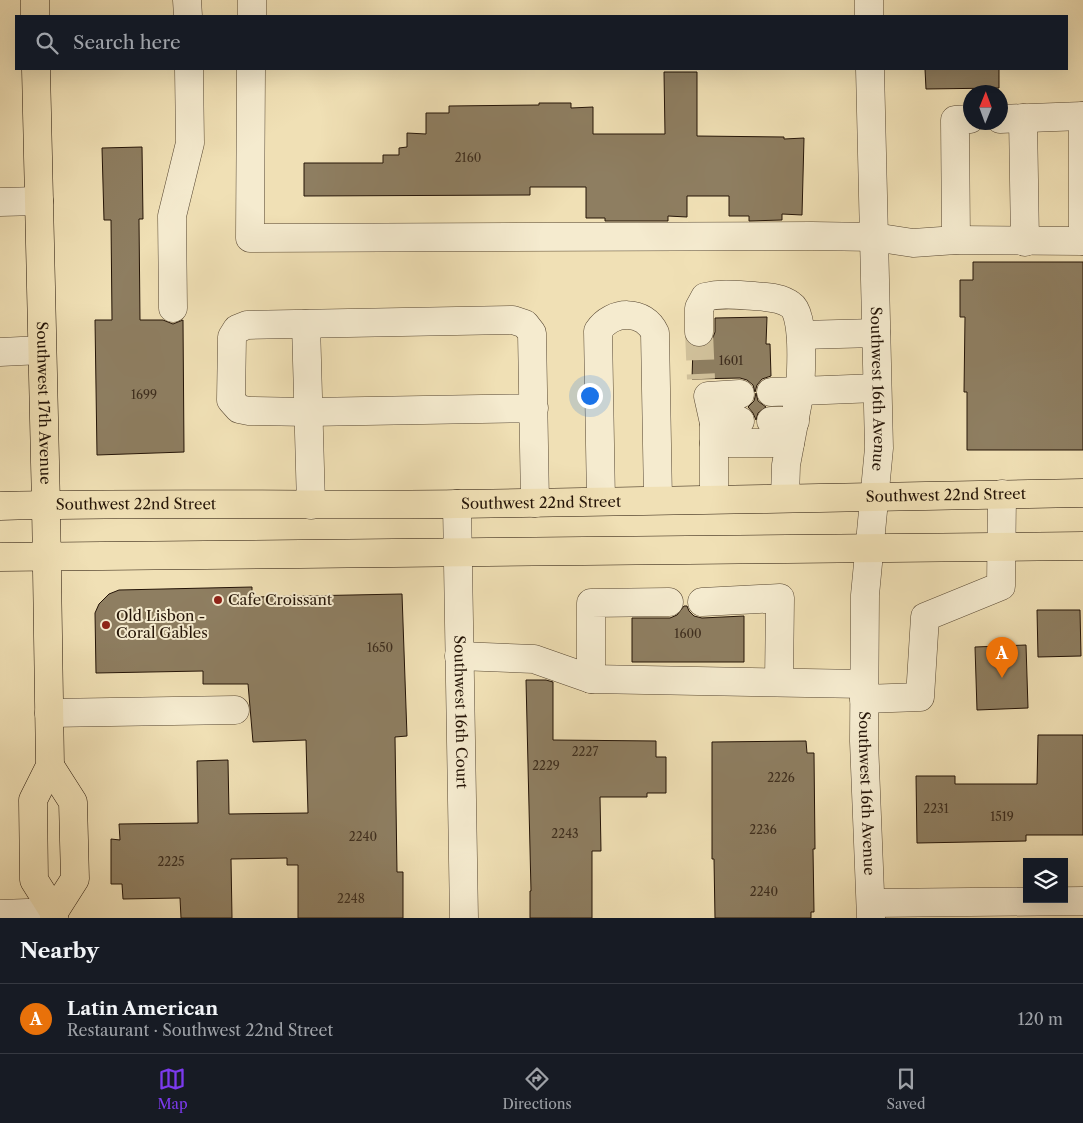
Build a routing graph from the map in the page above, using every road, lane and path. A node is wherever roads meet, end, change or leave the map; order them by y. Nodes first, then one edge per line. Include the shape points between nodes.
1 (35, 0) edge
2 (188, 0) edge
3 (252, 0) edge
4 (869, 0) edge
5 (35, 15) edge
6 (188, 15) edge
7 (252, 15) edge
8 (869, 15) edge
9 (36, 70) edge
10 (189, 70) edge
11 (251, 70) edge
12 (870, 70) edge
13 (1083, 116) edge
14 (1012, 118) edge
15 (963, 119) edge
16 (39, 201) junction
17 (0, 202) edge
18 (874, 237) junction
19 (956, 240) junction
20 (1083, 241) edge
21 (1025, 242) junction
22 (173, 308) dead end
23 (306, 324) junction
24 (699, 332) tunnel mouth
25 (876, 333) junction
26 (801, 334) junction
27 (42, 350) junction
28 (0, 352) edge
29 (877, 388) junction
30 (800, 391) junction
31 (771, 392) dead end
32 (740, 394) dead end
33 (534, 408) junction
34 (308, 412) junction
35 (723, 429) junction
36 (785, 429) junction
37 (1083, 493) edge
38 (1002, 494) junction
39 (875, 496) junction
40 (786, 498) junction
41 (714, 499) junction
42 (658, 500) junction
43 (601, 501) junction
44 (535, 503) junction
45 (457, 504) junction
46 (46, 505) junction
47 (0, 506) edge
48 (311, 506) junction
49 (1083, 546) edge
50 (1003, 547) junction
51 (870, 548) junction
52 (457, 553) junction
53 (46, 556) junction
54 (0, 557) edge
55 (670, 602) dead end
56 (702, 602) dead end
57 (459, 656) junction
58 (591, 679) junction
59 (779, 682) junction
60 (864, 692) junction
61 (235, 710) dead end
62 (49, 713) junction
63 (50, 766) junction
64 (1083, 901) edge
65 (871, 911) edge
66 (0, 914) edge
67 (54, 915) edge
68 (464, 918) edge

1 - 5 main road
2 - 6 street
3 - 7 street
4 - 8 street
9 - 16 main road, Southwest 17th Avenue
10 - 22 street via 190,143 172,216
11 - 18 street via 250,238
12 - 18 street, Southwest 16th Avenue
13 - 14 street
13 - 20 street
14 - 21 street
15 - 19 street
16 - 17 street
16 - 27 main road, Southwest 17th Avenue
18 - 19 street via 913,243
18 - 25 street, Southwest 16th Avenue
19 - 21 street
20 - 21 street
23 - 33 street via 514,320 525,324 532,332
23 - 34 street
23 - 34 street via 247,325 237,329 232,337 231,400 239,409 248,412
24 - 26 street via 699,308 705,297 719,294 774,298 791,304 796,309
25 - 26 street
25 - 29 street, Southwest 16th Avenue
26 - 30 street
27 - 28 street
27 - 46 main road, Southwest 17th Avenue
29 - 30 street
29 - 39 street, Southwest 16th Avenue via 879,448
30 - 31 street
30 - 36 street
32 - 35 street via 704,387
33 - 34 street
33 - 44 street
34 - 48 street
35 - 36 street
35 - 41 street
36 - 40 street
37 - 38 main road, Southwest 22nd Street
38 - 39 main road, Southwest 22nd Street
38 - 50 street
39 - 40 main road, Southwest 22nd Street
39 - 51 street, Southwest 16th Avenue
40 - 41 main road, Southwest 22nd Street
41 - 42 main road, Southwest 22nd Street
42 - 43 main road, Southwest 22nd Street
42 - 43 street via 655,333 644,318 614,316 598,331
43 - 44 main road, Southwest 22nd Street
44 - 45 main road, Southwest 22nd Street
45 - 48 main road, Southwest 22nd Street
45 - 52 street, Southwest 16th Court
46 - 47 main road, Southwest 22nd Street
46 - 48 main road, Southwest 22nd Street
46 - 53 main road, Southwest 17th Avenue
49 - 50 main road
50 - 51 main road
50 - 60 street via 1001,586 925,617 920,697
51 - 52 main road
51 - 60 street, Southwest 16th Avenue
52 - 53 main road
52 - 57 street, Southwest 16th Court
53 - 54 main road
53 - 62 main road, Southwest 17th Avenue
55 - 58 street via 591,603
56 - 59 street via 780,598
57 - 58 street via 534,659
57 - 68 street, Southwest 16th Court
58 - 59 street
59 - 60 street
60 - 65 street, Southwest 16th Avenue
61 - 62 street
62 - 63 main road, Southwest 17th Avenue
63 - 67 main road, Southwest 17th Avenue via 33,800 34,880
63 - 67 main road via 74,802 75,879
64 - 65 street
66 - 67 street

